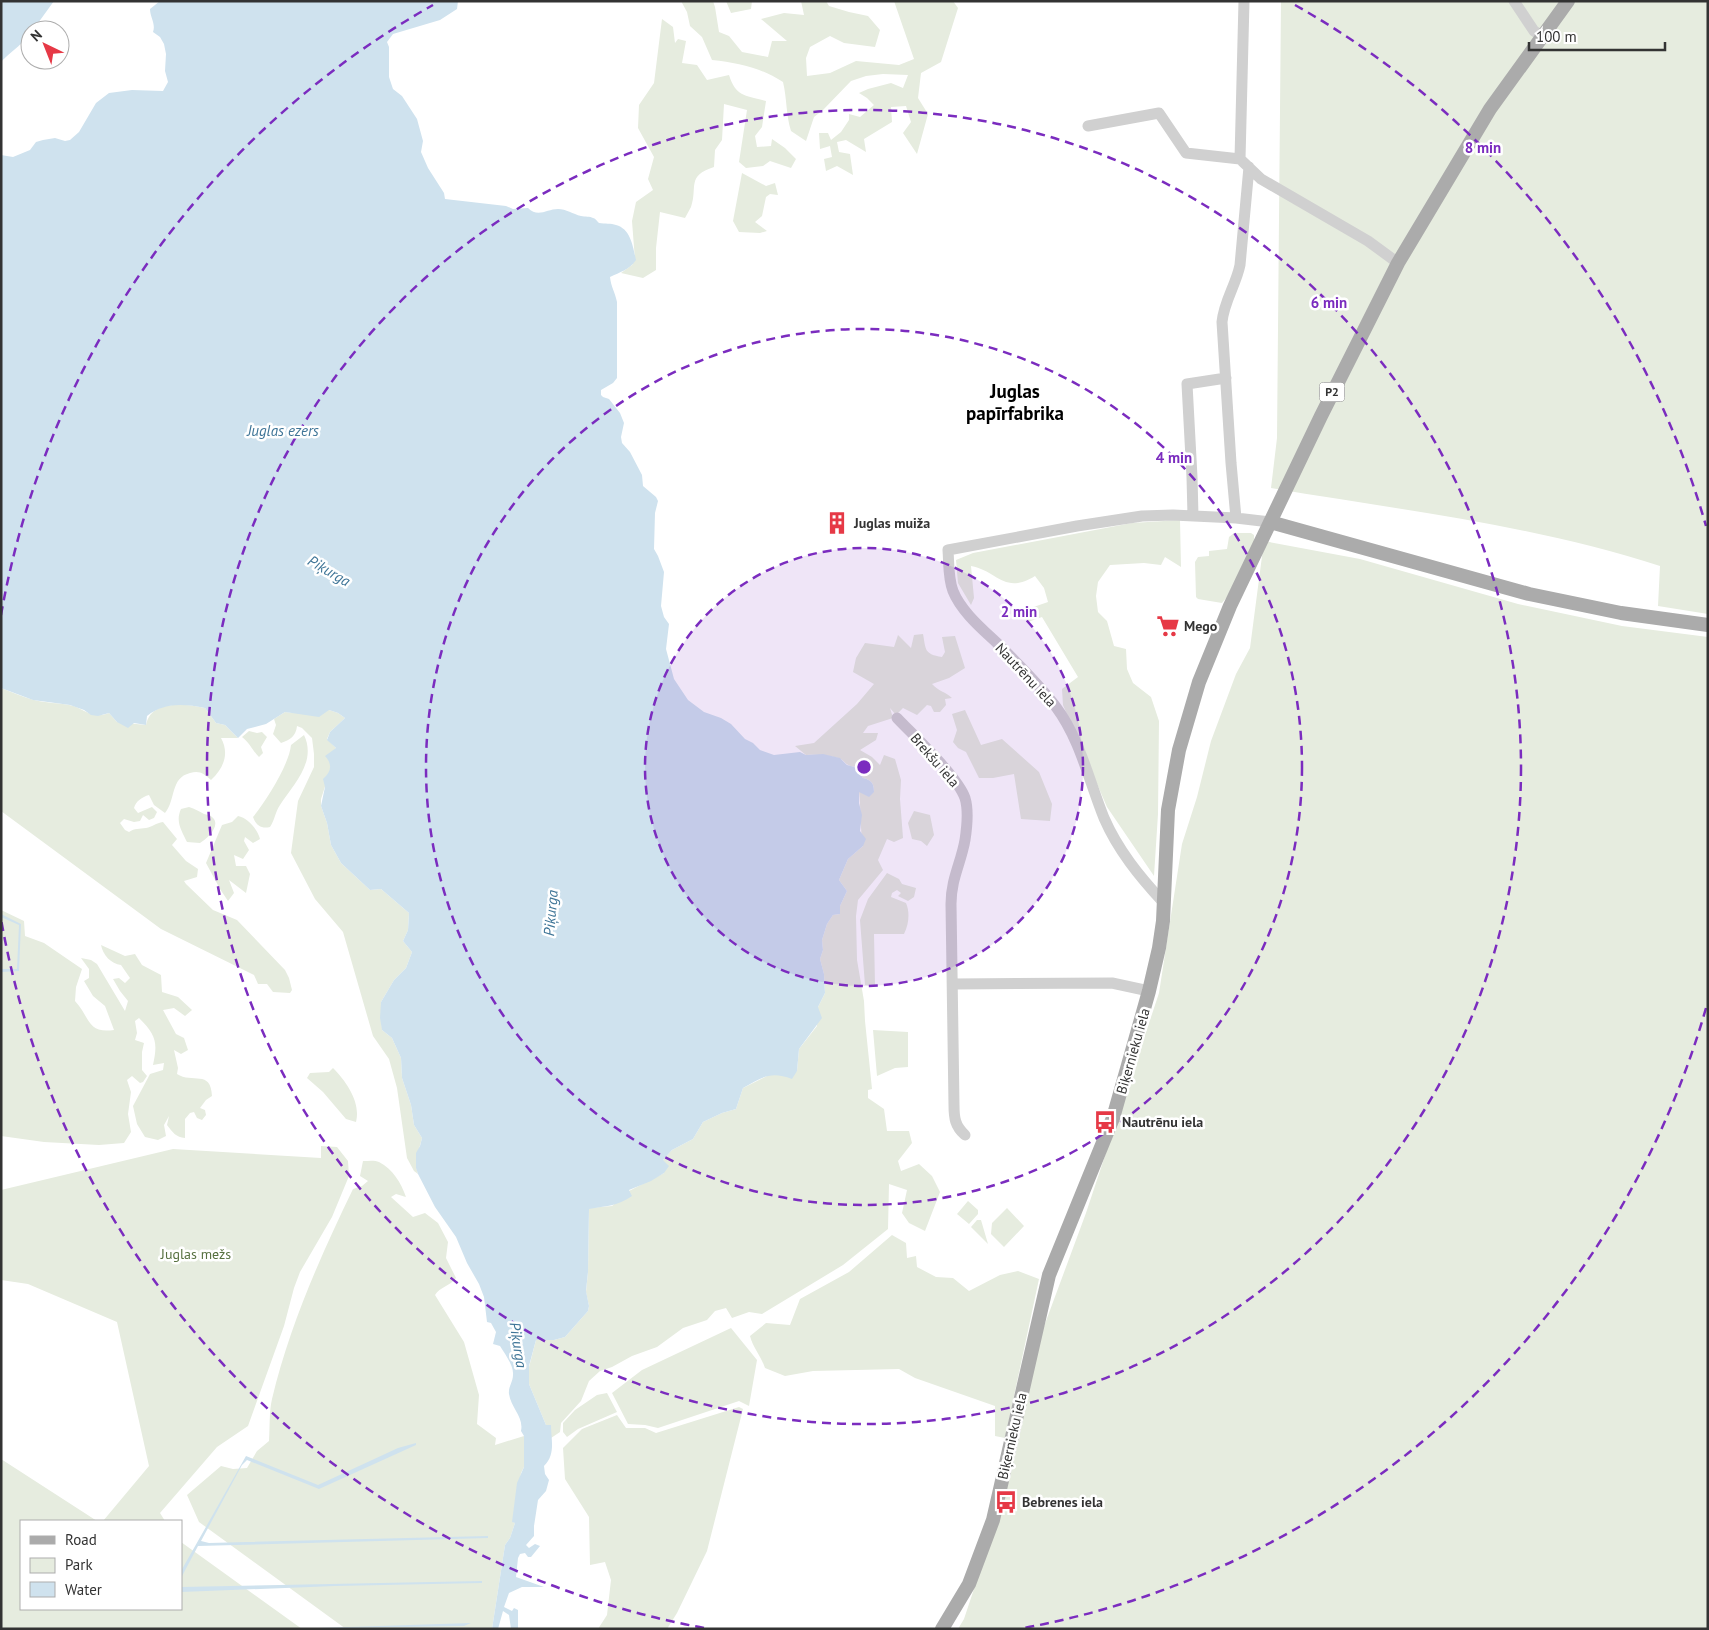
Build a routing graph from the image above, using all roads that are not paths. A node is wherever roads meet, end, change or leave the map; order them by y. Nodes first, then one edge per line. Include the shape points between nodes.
1 (1244, 1) edge
2 (1514, 1) edge
3 (1568, 1) edge
4 (1542, 36) junction
5 (1088, 126) dead end
6 (1244, 163) junction
7 (1398, 263) junction
8 (1226, 378) junction
9 (1193, 516) junction
10 (1236, 518) junction
11 (1270, 522) junction
12 (1708, 625) edge
13 (897, 718) dead end
14 (1163, 902) junction
15 (953, 984) junction
16 (1150, 991) junction
17 (965, 1135) dead end
18 (942, 1629) edge

1 - 6 street
2 - 4 street
3 - 4 main road, P2
4 - 7 main road, P2 via 1490,109
5 - 6 street via 1159,113 1186,152
6 - 7 street via 1260,178 1368,241
6 - 8 street via 1240,265 1222,322
7 - 11 main road, P2
8 - 9 street via 1187,384
8 - 10 street
9 - 10 street, Nautrēnu iela
9 - 14 street, Nautrēnu iela via 1142,516 948,550 949,579 956,599 1056,706 1070,730 1120,848
10 - 11 street, Nautrēnu iela
11 - 12 main road via 1529,594 1621,613
11 - 14 main road, Biķernieku iela via 1199,682 1179,750 1168,810
13 - 15 street, Brekšu iela via 954,779 964,797 967,826 951,890
14 - 16 main road, Biķernieku iela via 1163,921
15 - 16 street via 1112,983
15 - 17 street, Brekšu iela via 955,1120
16 - 18 main road, Biķernieku iela via 1113,1118 1049,1275 993,1520 969,1584

